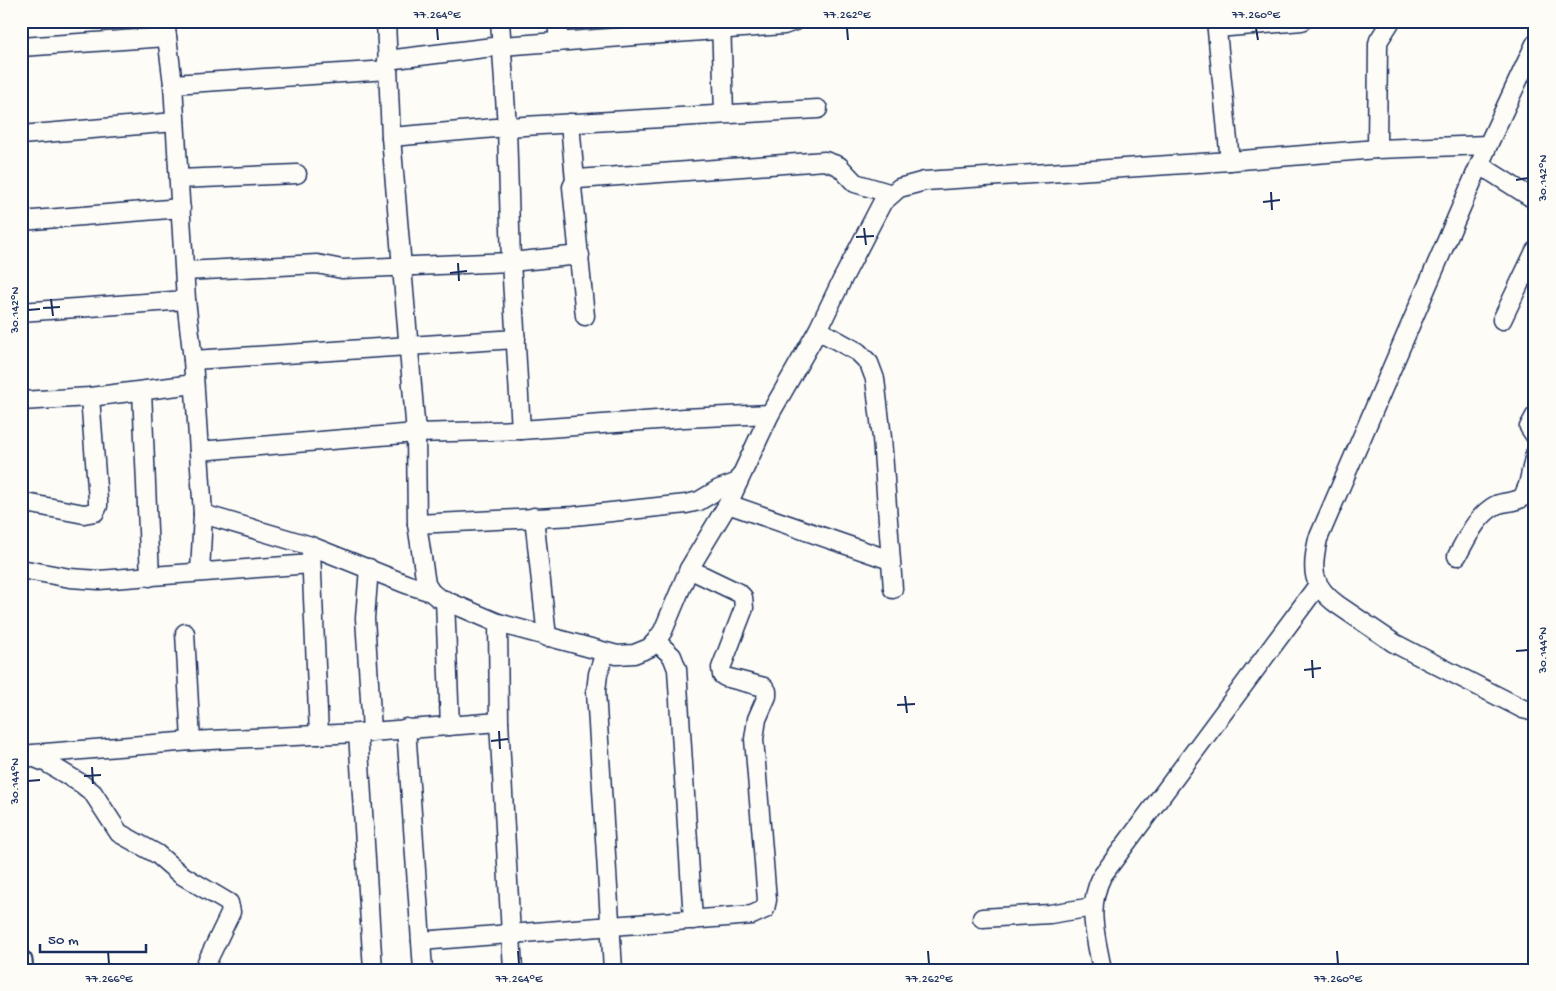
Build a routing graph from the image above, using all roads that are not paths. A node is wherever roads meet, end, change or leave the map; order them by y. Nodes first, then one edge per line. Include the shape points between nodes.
1 (386, 21) edge
2 (500, 21) edge
3 (557, 21) edge
4 (795, 21) edge
5 (1302, 21) edge
6 (1391, 21) edge
7 (1217, 24) edge
8 (722, 26) edge
9 (166, 29) edge
10 (637, 29) edge
11 (559, 42) junction
12 (1535, 44) edge
13 (501, 46) junction
14 (21, 48) edge
15 (388, 65) junction
16 (173, 84) junction
17 (818, 109) dead end
18 (724, 113) junction
19 (175, 122) junction
20 (570, 124) junction
21 (507, 127) junction
22 (21, 135) edge
23 (391, 137) junction
24 (1488, 145) junction
25 (1377, 150) junction
26 (1230, 161) junction
27 (1480, 165) junction
28 (296, 174) dead end
29 (179, 179) junction
30 (575, 181) junction
31 (892, 194) junction
32 (1535, 200) edge
33 (181, 208) junction
34 (21, 221) edge
35 (1535, 251) edge
36 (580, 255) junction
37 (510, 262) junction
38 (402, 266) junction
39 (184, 271) junction
40 (186, 300) junction
41 (21, 312) edge
42 (584, 316) dead end
43 (1502, 320) dead end
44 (818, 330) junction
45 (516, 340) junction
46 (408, 345) junction
47 (193, 360) junction
48 (194, 384) junction
49 (142, 391) junction
50 (90, 397) junction
51 (21, 401) edge
52 (770, 414) junction
53 (1535, 416) edge
54 (521, 430) junction
55 (416, 433) junction
56 (1535, 436) edge
57 (199, 451) junction
58 (1535, 454) edge
59 (738, 482) junction
60 (21, 502) edge
61 (728, 504) junction
62 (203, 514) junction
63 (534, 518) junction
64 (417, 524) junction
65 (311, 546) junction
66 (1457, 556) dead end
67 (890, 560) junction
68 (311, 564) junction
69 (368, 568) junction
70 (21, 569) edge
71 (689, 569) junction
72 (200, 572) junction
73 (150, 577) junction
74 (1318, 585) junction
75 (893, 589) dead end
76 (438, 596) junction
77 (498, 623) junction
78 (185, 633) dead end
79 (547, 637) junction
80 (656, 641) junction
81 (605, 652) junction
82 (1535, 712) edge
83 (499, 722) junction
84 (450, 726) junction
85 (406, 728) junction
86 (365, 732) junction
87 (319, 734) junction
88 (191, 740) junction
89 (24, 755) edge
90 (1093, 907) junction
91 (982, 918) dead end
92 (693, 920) junction
93 (609, 927) junction
94 (510, 934) junction
95 (421, 941) junction
96 (21, 961) edge
97 (22, 970) edge
98 (203, 970) edge
99 (373, 970) edge
100 (423, 970) edge
101 (513, 970) edge
102 (612, 970) edge
103 (1102, 970) edge

1 - 15 street
2 - 13 street
3 - 11 street
4 - 8 street via 784,25
5 - 7 street
6 - 25 street via 1378,44
7 - 26 street
8 - 10 street
8 - 18 street
9 - 14 street
9 - 16 street
10 - 11 street
11 - 13 street
12 - 24 street
13 - 15 street
13 - 21 street
15 - 16 street
15 - 23 street
16 - 19 street
17 - 18 street
18 - 20 street
19 - 22 street
19 - 29 street
20 - 21 street
20 - 30 street
21 - 23 street
21 - 37 street
23 - 38 street
24 - 25 street
24 - 27 street
25 - 26 street
26 - 31 street via 924,181 900,188
27 - 32 street
27 - 74 street via 1318,539 1313,560
28 - 29 street
29 - 33 street
30 - 31 street via 826,161 839,166 855,183
30 - 36 street via 572,187
31 - 44 street via 882,203
33 - 34 street
33 - 39 street
35 - 43 street
36 - 37 street
36 - 42 street
37 - 38 street
37 - 45 street
38 - 39 street via 342,269 317,264
38 - 46 street
39 - 40 street
40 - 41 street
40 - 47 street
44 - 52 street
44 - 67 street via 858,352 873,371 882,438
45 - 46 street
45 - 54 street
46 - 47 street
46 - 55 street
47 - 48 street
48 - 49 street
48 - 57 street
49 - 50 street
49 - 73 street
50 - 51 street
50 - 60 street via 98,500 95,512 84,514
52 - 54 street
52 - 59 street
53 - 56 street via 1529,427
54 - 55 street
55 - 57 street
55 - 64 street
57 - 62 street
58 - 66 street via 1523,497 1488,511 1468,535
59 - 61 street
59 - 63 street via 700,501 686,504
61 - 67 street
61 - 71 street
62 - 65 street
62 - 72 street
63 - 64 street
63 - 79 street
64 - 76 street via 426,584
65 - 68 street
65 - 69 street
67 - 75 street
68 - 72 street
68 - 87 street
69 - 76 street
69 - 86 street
70 - 73 street via 84,580
71 - 80 street
71 - 92 street via 743,597 744,608 721,672 725,677 764,687 767,694 757,719 754,739 766,906 752,915
72 - 73 street
74 - 82 street via 1329,599 1394,643 1523,709
74 - 90 street via 1102,876 1096,887
76 - 77 street
76 - 84 street
77 - 79 street
77 - 83 street
78 - 88 street
79 - 81 street
80 - 81 street via 634,654
80 - 92 street via 672,656 677,669
81 - 93 street via 596,691
83 - 84 street
83 - 94 street
84 - 85 street
85 - 86 street
85 - 95 street
86 - 87 street
86 - 99 street
87 - 88 street
88 - 89 street
89 - 98 street via 75,778 93,793 119,833 157,854 180,874 229,903 231,912
90 - 91 street via 1050,914
90 - 103 street
92 - 93 street
93 - 94 street
93 - 102 street
94 - 95 street
94 - 101 street
95 - 100 street
96 - 97 street

